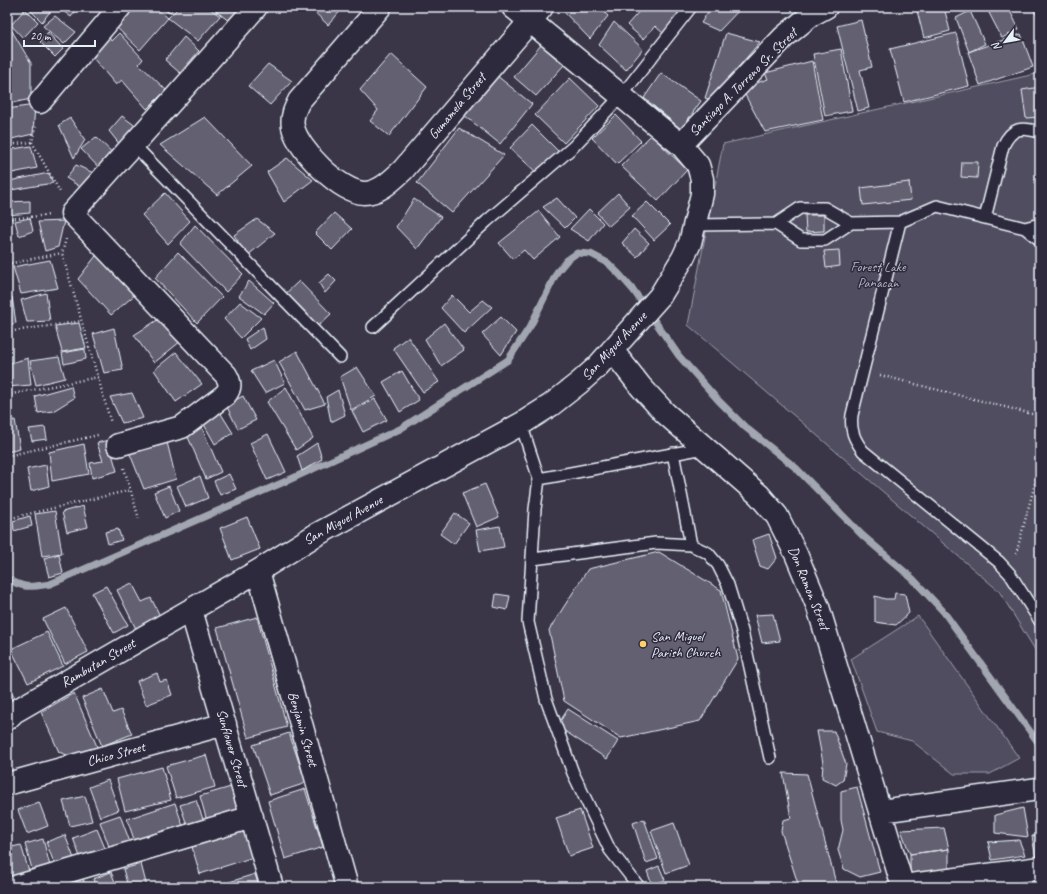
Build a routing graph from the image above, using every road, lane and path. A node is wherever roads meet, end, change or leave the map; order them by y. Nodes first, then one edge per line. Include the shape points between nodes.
1 (120, 7) edge
2 (256, 7) edge
3 (380, 7) edge
4 (513, 7) edge
5 (691, 7) edge
6 (826, 7) edge
7 (536, 14) edge
8 (622, 95) junction
9 (40, 102) joint
10 (1040, 132) edge
11 (32, 142) junction
12 (7, 145) edge
13 (681, 145) junction
14 (134, 146) junction
15 (72, 214) junction
16 (985, 218) junction
17 (7, 219) edge
18 (900, 222) junction
19 (851, 223) junction
20 (776, 224) junction
21 (1040, 224) edge
22 (695, 226) junction
23 (1025, 228) junction
24 (1040, 240) edge
25 (62, 253) junction
26 (7, 264) edge
27 (82, 321) junction
28 (373, 327) dead end
29 (7, 332) edge
30 (612, 350) junction
31 (340, 357) dead end
32 (863, 370) junction
33 (98, 377) junction
34 (7, 395) edge
35 (1040, 416) edge
36 (521, 424) junction
37 (116, 438) junction
38 (704, 448) junction
39 (674, 453) junction
40 (7, 456) edge
41 (1040, 465) edge
42 (539, 479) junction
43 (131, 490) junction
44 (7, 519) edge
45 (139, 519) dead end
46 (691, 545) junction
47 (533, 559) junction
48 (258, 571) junction
49 (1010, 574) junction
50 (191, 610) junction
51 (1040, 621) edge
52 (7, 719) edge
53 (225, 724) junction
54 (770, 758) dead end
55 (7, 784) edge
56 (1038, 789) dead end
57 (881, 811) junction
58 (252, 817) junction
59 (1040, 868) edge
60 (15, 887) edge
61 (272, 887) edge
62 (347, 887) edge
63 (639, 887) edge
64 (903, 887) edge

1 - 9 street
2 - 14 street
3 - 7 street, Gumamela Street via 299,101 293,113 297,141 311,158 334,178 364,193 389,183 403,170
4 - 7 street, San Miguel Avenue
5 - 8 lane
6 - 13 street, Santiago A. Torreno Sr. Street via 811,15 784,37
7 - 8 street, San Miguel Avenue
8 - 13 street, San Miguel Avenue
8 - 28 lane via 559,161 492,217
9 - 11 path
10 - 16 lane via 1021,129 1007,137
11 - 12 path
11 - 15 path
13 - 22 street, San Miguel Avenue via 698,165 702,179 702,194
14 - 15 street
14 - 31 lane
15 - 17 path
15 - 25 path
15 - 37 street via 230,382 225,395 182,427
16 - 18 lane via 937,206
16 - 23 lane
18 - 19 lane
18 - 32 lane
19 - 20 lane via 824,208 800,208
19 - 20 lane via 825,240 801,240
20 - 22 lane
21 - 23 lane
22 - 30 street, San Miguel Avenue via 683,258 660,296
23 - 24 lane
25 - 26 path
25 - 27 path
27 - 29 path
27 - 33 path
30 - 36 street, San Miguel Avenue via 552,405
30 - 38 street, Don Ramon Street via 653,400
32 - 35 path
32 - 49 lane via 850,426 856,443 995,558
33 - 34 path
33 - 37 path
36 - 42 lane
36 - 48 street, San Miguel Avenue via 359,511
37 - 40 path
37 - 43 path
38 - 39 lane
38 - 57 street, Don Ramon Street via 759,495 776,516 796,554 823,621
39 - 42 lane
39 - 46 lane
41 - 49 path
42 - 47 lane
43 - 44 path
43 - 45 path
46 - 47 lane via 656,543
46 - 54 lane via 708,553 718,565 728,585 742,631
47 - 63 lane via 528,622 546,699 573,773 610,850
48 - 50 street, San Miguel Avenue
48 - 62 street, Benjamin Street
49 - 51 lane
50 - 52 street, Rambutan Street via 14,712
50 - 53 street, Sunflower Street
53 - 55 street, Chico Street
53 - 58 street, Sunflower Street
56 - 57 street
57 - 64 street, Don Ramon Street
58 - 60 street
58 - 61 street, Sunflower Street
59 - 64 street

